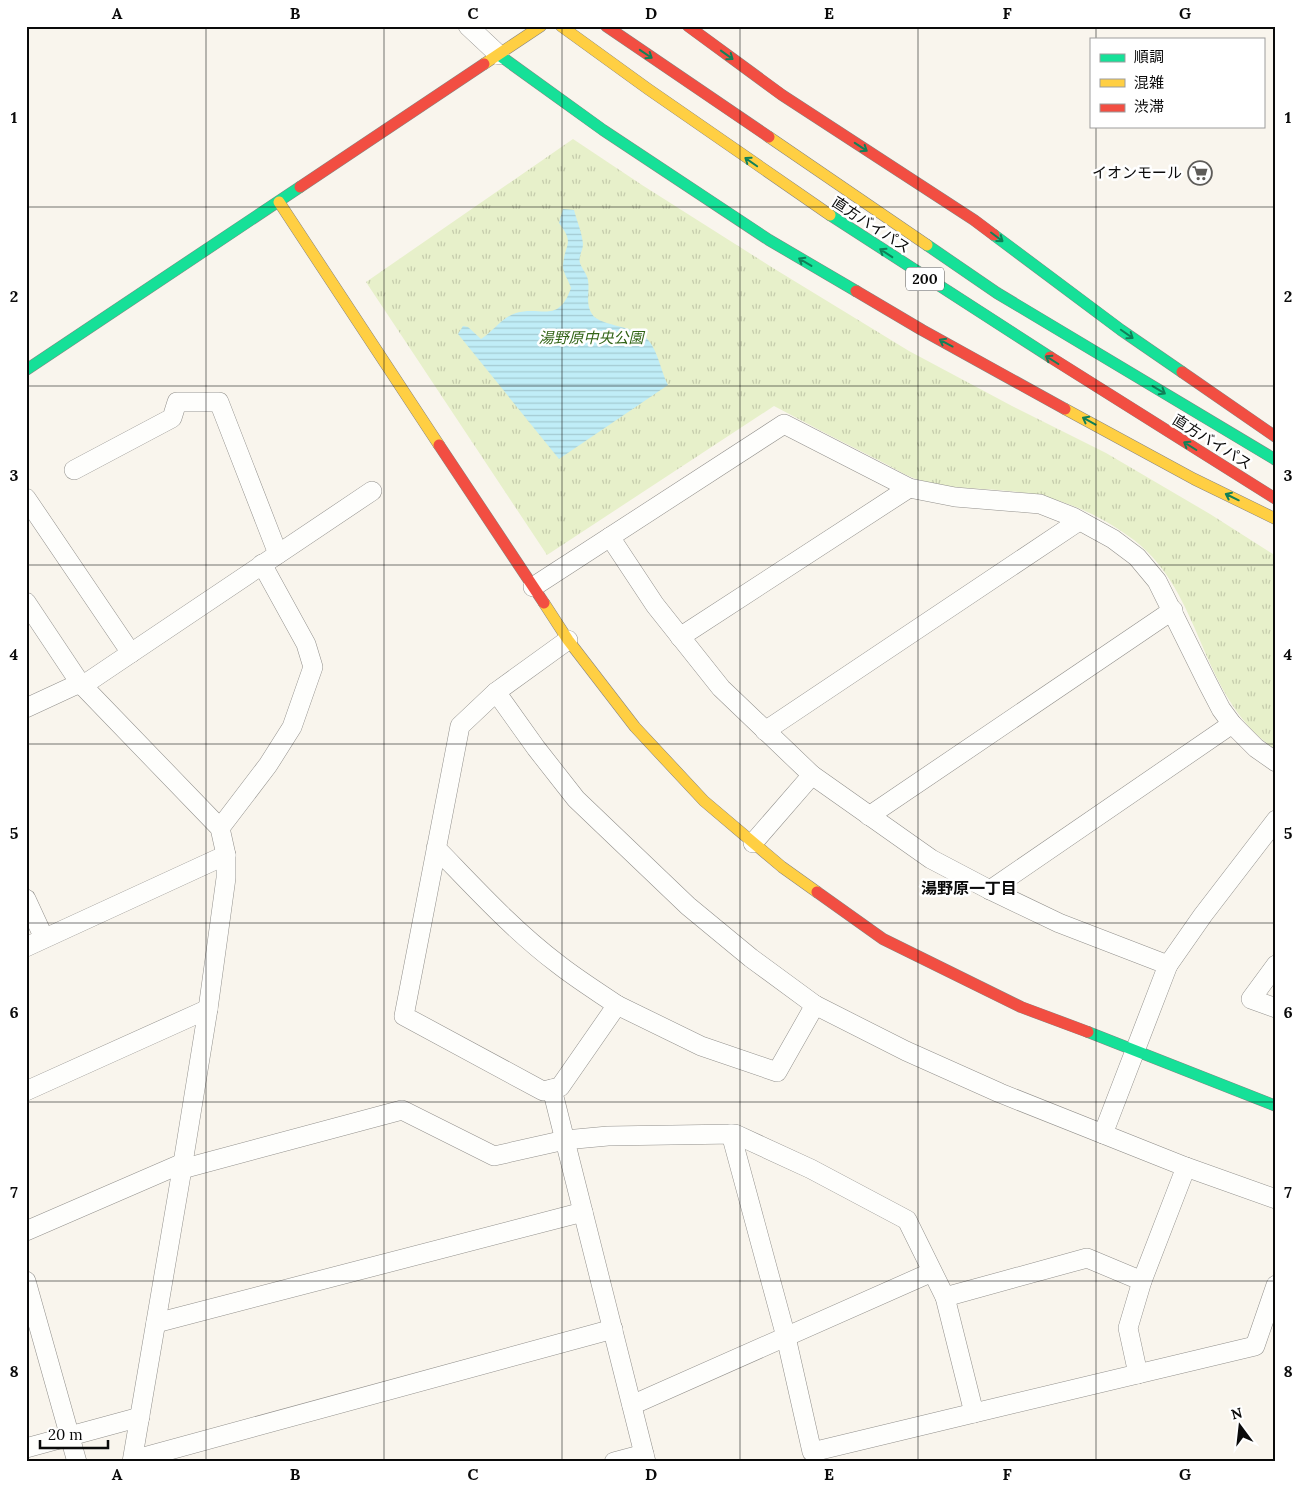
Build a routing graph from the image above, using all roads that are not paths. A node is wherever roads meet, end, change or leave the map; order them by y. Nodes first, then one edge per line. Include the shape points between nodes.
1 (468, 26) edge
2 (541, 26) edge
3 (561, 26) edge
4 (606, 26) edge
5 (688, 26) edge
6 (499, 55) junction
7 (279, 202) junction
8 (26, 370) edge
9 (1276, 437) edge
10 (1276, 460) edge
11 (74, 470) dead end
12 (910, 488) junction
13 (372, 491) dead end
14 (26, 498) edge
15 (1276, 499) edge
16 (1276, 519) edge
17 (1079, 521) junction
18 (610, 537) junction
19 (270, 559) junction
20 (533, 586) junction
21 (26, 602) edge
22 (1173, 610) junction
23 (680, 637) junction
24 (568, 640) junction
25 (131, 653) junction
26 (81, 685) junction
27 (496, 692) junction
28 (26, 708) edge
29 (1232, 724) junction
30 (765, 731) junction
31 (1276, 762) edge
32 (812, 775) junction
33 (869, 816) junction
34 (1276, 820) edge
35 (220, 828) junction
36 (753, 843) junction
37 (436, 848) junction
38 (226, 855) junction
39 (990, 890) junction
40 (26, 899) edge
41 (44, 938) junction
42 (26, 947) edge
43 (1168, 965) junction
44 (1276, 965) edge
45 (617, 1005) junction
46 (815, 1005) junction
47 (1276, 1008) edge
48 (208, 1009) junction
49 (1135, 1050) junction
50 (552, 1089) junction
51 (26, 1091) edge
52 (1276, 1106) edge
53 (731, 1134) junction
54 (1103, 1134) junction
55 (565, 1140) junction
56 (182, 1166) junction
57 (1186, 1167) junction
58 (1276, 1199) edge
59 (583, 1212) junction
60 (26, 1231) edge
61 (932, 1272) junction
62 (1142, 1280) junction
63 (26, 1281) edge
64 (1276, 1285) edge
65 (945, 1297) junction
66 (31, 1317) edge
67 (156, 1323) junction
68 (613, 1329) junction
69 (786, 1337) junction
70 (1138, 1374) junction
71 (632, 1404) junction
72 (974, 1413) junction
73 (140, 1417) junction
74 (70, 1437) junction
75 (26, 1448) edge
76 (645, 1458) edge
77 (132, 1461) edge
78 (77, 1462) edge
79 (614, 1462) edge

1 - 6 street
2 - 6 main road
15 -> 3 main road, 直方バイパス / 200 via 1018,339 814,206
4 -> 10 main road, 直方バイパス / 200 via 996,293
5 -> 9 main road via 782,95 974,220 1121,330
6 - 7 main road
16 -> 6 main road via 1194,479 922,330 778,245 603,130
7 - 8 main road
7 - 20 main road
11 - 19 street via 172,418 176,402 219,402
12 - 17 street via 955,497 1040,504
12 - 18 street via 784,424
12 - 23 street
13 - 19 street
14 - 25 street
17 - 22 street via 1113,539 1137,557 1157,581
17 - 30 street
18 - 20 street
18 - 23 street
19 - 25 street
19 - 35 street via 313,667 292,727 268,765
20 - 24 main road
21 - 26 street
22 - 29 street via 1207,682
22 - 33 street
23 - 30 street via 721,688
24 - 27 street
24 - 36 main road via 635,727 704,801
25 - 26 street
26 - 28 street
26 - 35 street
27 - 37 street via 460,726
27 - 46 street via 536,748 590,813 688,906
29 - 31 street
29 - 39 street
30 - 32 street
32 - 33 street
32 - 36 street
33 - 39 street via 931,858
34 - 43 street
35 - 38 street
36 - 49 main road via 782,868 883,938 1021,1007
37 - 45 street via 523,934 558,964
37 - 50 street via 404,1016 543,1090
38 - 41 street
38 - 48 street via 226,878
39 - 43 street via 1059,923
40 - 41 street
41 - 42 street
43 - 49 street
44 - 47 street via 1251,999
45 - 46 street via 701,1046 777,1072
45 - 50 street via 560,1087
46 - 54 street via 906,1052
48 - 51 street
48 - 56 street
49 - 52 main road
49 - 54 street
50 - 55 street
53 - 55 street
53 - 61 street via 810,1169 907,1220
53 - 69 street
54 - 57 street
55 - 56 street via 494,1156 402,1110
55 - 59 street
56 - 60 street
56 - 67 street
57 - 58 street
57 - 62 street
59 - 67 street
59 - 68 street
61 - 65 street
61 - 69 street
62 - 65 street via 1087,1258
62 - 70 street via 1128,1328
63 - 66 street
64 - 70 street via 1255,1346
65 - 72 street
66 - 74 street
67 - 73 street
68 - 71 street
68 - 77 street
69 - 71 street
69 - 72 street via 812,1452
70 - 72 street
71 - 76 street
73 - 74 street
73 - 77 street
74 - 75 street
74 - 78 street
76 - 79 street

